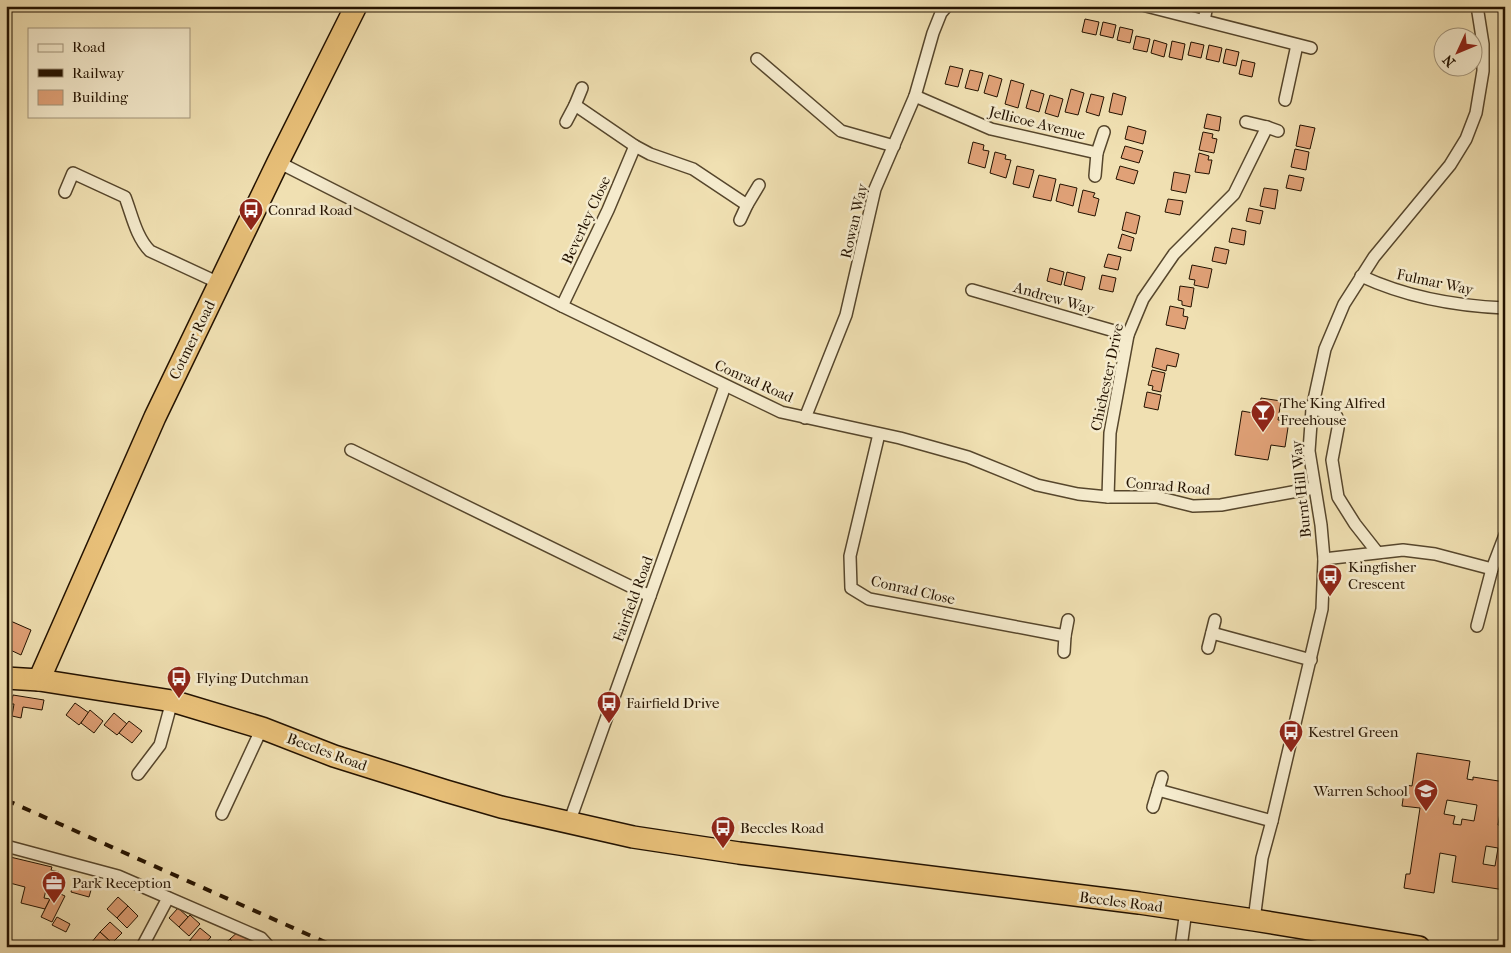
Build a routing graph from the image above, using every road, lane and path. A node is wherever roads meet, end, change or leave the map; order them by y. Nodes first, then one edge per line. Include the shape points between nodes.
1 (356, 6) edge
2 (947, 6) edge
3 (1146, 6) edge
4 (1206, 6) edge
5 (1478, 6) edge
6 (1204, 20) junction
7 (1297, 44) junction
8 (1311, 48) dead end
9 (757, 59) dead end
10 (582, 88) dead end
11 (915, 96) junction
12 (1284, 100) dead end
13 (575, 104) junction
14 (566, 122) dead end
15 (1246, 122) dead end
16 (1104, 132) dead end
17 (635, 146) junction
18 (894, 146) junction
19 (1097, 153) junction
20 (278, 162) junction
21 (1095, 176) dead end
22 (759, 185) dead end
23 (65, 192) dead end
24 (748, 206) junction
25 (740, 220) dead end
26 (1361, 276) junction
27 (219, 283) junction
28 (972, 290) dead end
29 (562, 306) junction
30 (1505, 308) edge
31 (1128, 335) junction
32 (725, 386) junction
33 (1312, 409) junction
34 (805, 418) junction
35 (879, 434) junction
36 (350, 450) dead end
37 (1314, 488) junction
38 (1108, 497) junction
39 (1505, 535) edge
40 (1377, 552) junction
41 (1324, 559) junction
42 (1492, 569) junction
43 (650, 596) junction
44 (1068, 620) dead end
45 (1215, 620) dead end
46 (1477, 626) dead end
47 (1212, 633) junction
48 (1065, 636) junction
49 (1208, 648) dead end
50 (1064, 652) dead end
51 (1311, 660) junction
52 (6, 678) edge
53 (40, 680) junction
54 (172, 701) junction
55 (262, 728) junction
56 (138, 774) dead end
57 (1162, 777) dead end
58 (1158, 790) junction
59 (1153, 807) dead end
60 (222, 814) dead end
61 (1272, 821) junction
62 (569, 823) junction
63 (6, 846) edge
64 (168, 898) junction
65 (1186, 910) junction
66 (1254, 920) junction
67 (142, 947) edge
68 (268, 947) edge
69 (1181, 947) edge
70 (1418, 947) edge

1 - 20 highway, Cotmer Road
2 - 11 street, Rowan Way via 933,33
3 - 6 street
4 - 6 street
5 - 26 street, Burnt Hill Way via 1483,71 1476,113 1466,139 1450,166
6 - 7 street
7 - 8 street
7 - 12 street
9 - 18 street via 841,131
10 - 13 street
11 - 18 street, Rowan Way
11 - 19 street, Jellicoe Avenue via 991,128
13 - 14 street
13 - 17 street
15 - 31 street, Chichester Drive via 1272,129 1234,194 1174,254 1143,299
16 - 19 street, Jellicoe Avenue
17 - 24 street via 693,169
17 - 29 street, Beverley Close
18 - 34 street, Rowan Way via 872,200 846,315
19 - 21 street, Jellicoe Avenue
20 - 27 highway, Cotmer Road
20 - 29 street, Conrad Road
22 - 24 street
23 - 27 street via 72,173 125,198 140,237 150,251
24 - 25 street
26 - 30 street, Fulmar Way via 1409,293 1470,306
26 - 33 street, Burnt Hill Way via 1344,304 1325,349
27 - 53 highway, Cotmer Road via 152,424
28 - 31 street, Andrew Way
29 - 32 street, Conrad Road
31 - 38 street, Chichester Drive via 1110,433
32 - 34 street, Conrad Road via 781,412
32 - 43 street, Fairfield Road
33 - 37 street, Burnt Hill Way via 1309,451
33 - 40 street via 1337,417 1332,460 1338,497
34 - 35 street, Conrad Road
35 - 38 street, Conrad Road via 968,457 1037,485
35 - 48 street, Conrad Close via 850,556 851,588 869,599
36 - 43 street
37 - 38 street, Conrad Road via 1221,506 1193,506 1157,497
37 - 41 street, Burnt Hill Way
39 - 42 street
40 - 41 street
40 - 42 street via 1403,550 1435,554
41 - 51 street, Burnt Hill Way via 1322,609
42 - 46 street
43 - 62 street, Fairfield Road
44 - 48 street
45 - 47 street
47 - 49 street
47 - 51 street
48 - 50 street
51 - 61 street, Burnt Hill Way
52 - 53 highway, Beccles Road
53 - 54 highway, Beccles Road
54 - 55 highway, Beccles Road
54 - 56 street via 160,746
55 - 60 street
55 - 62 highway, Beccles Road via 384,773 500,807
57 - 58 street
58 - 59 street
58 - 61 street
61 - 66 street, Burnt Hill Way via 1262,858
62 - 65 highway, Beccles Road via 633,837 739,853
63 - 64 street via 118,876
64 - 67 street
64 - 68 street via 261,938
65 - 66 highway, Beccles Road
65 - 69 street
66 - 70 highway, Beccles Road

